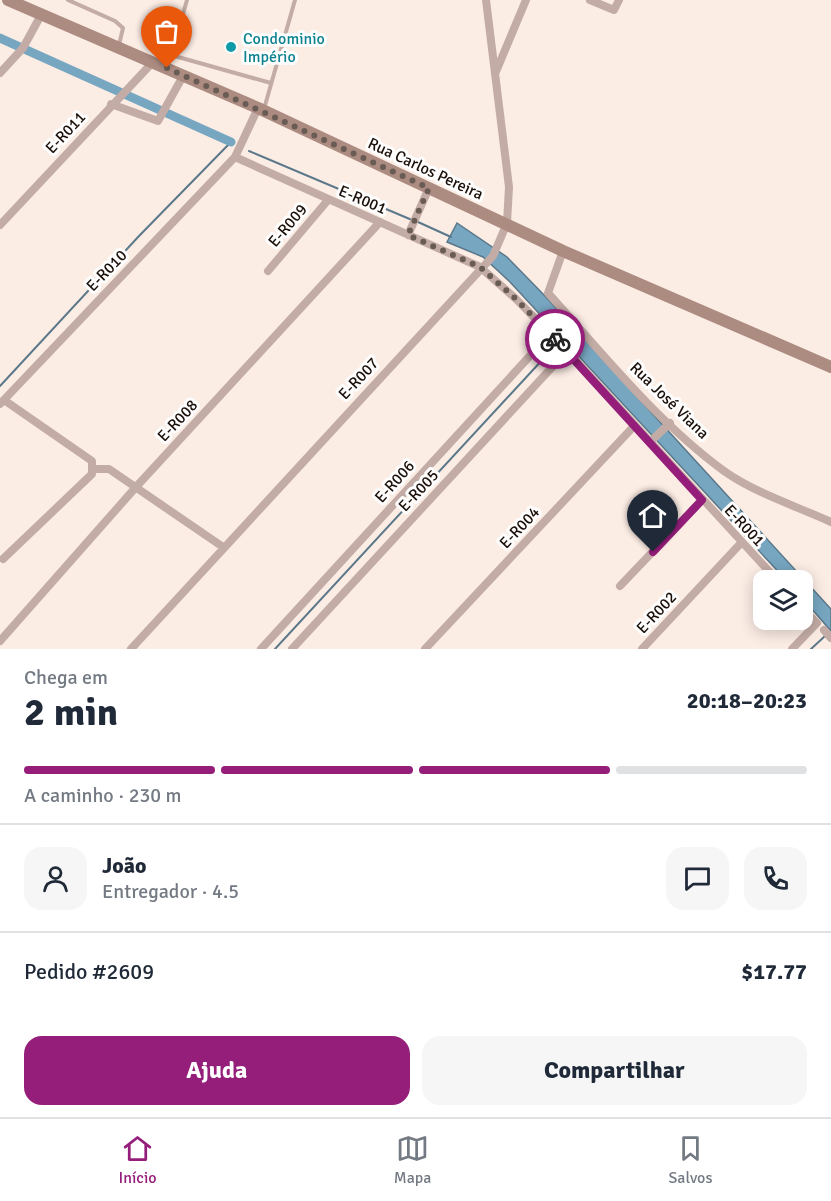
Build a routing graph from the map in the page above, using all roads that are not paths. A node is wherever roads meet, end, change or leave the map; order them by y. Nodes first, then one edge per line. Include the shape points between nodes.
1 (68, 0) edge
2 (187, 0) edge
3 (295, 0) edge
4 (486, 0) edge
5 (526, 0) edge
6 (590, 0) edge
7 (619, 0) edge
8 (15, 1) edge
9 (41, 15) junction
10 (117, 48) junction
11 (171, 55) junction
12 (153, 62) junction
13 (167, 68) junction
14 (0, 73) edge
15 (495, 74) junction
16 (183, 76) junction
17 (271, 83) junction
18 (111, 104) junction
19 (261, 109) junction
20 (235, 157) junction
21 (429, 188) junction
22 (328, 200) junction
23 (380, 222) junction
24 (507, 223) junction
25 (0, 225) edge
26 (408, 235) junction
27 (563, 251) junction
28 (480, 267) junction
29 (268, 271) dead end
30 (550, 334) junction
31 (567, 351) junction
32 (831, 367) edge
33 (2, 402) edge
34 (670, 423) junction
35 (634, 425) junction
36 (650, 442) junction
37 (94, 469) junction
38 (136, 487) junction
39 (702, 500) junction
40 (831, 522) edge
41 (741, 543) junction
42 (223, 547) junction
43 (3, 559) dead end
44 (767, 570) edge
45 (620, 586) dead end
46 (813, 619) edge
47 (820, 626) junction
48 (831, 638) edge
49 (0, 641) edge
50 (131, 649) edge
51 (261, 649) edge
52 (292, 649) edge
53 (425, 649) edge
54 (642, 649) edge
55 (792, 649) edge

1 - 10 lane via 123,28
2 - 11 lane
3 - 17 lane
4 - 15 street, E-R007
5 - 15 street
6 - 7 street via 614,10
8 - 9 street, Rua Carlos Pereira
9 - 10 street, Rua Carlos Pereira
9 - 14 street via 23,48
10 - 12 street, Rua Carlos Pereira
11 - 13 lane
11 - 17 lane
12 - 13 street, Rua Carlos Pereira
12 - 18 street, E-R011
13 - 16 street, Rua Carlos Pereira
15 - 24 street, E-R007 via 509,187
16 - 18 street via 158,122
16 - 19 street, Rua Carlos Pereira
17 - 19 lane
18 - 25 street, E-R011
19 - 20 street, E-R010
19 - 21 street, Rua Carlos Pereira
20 - 22 street, E-R001
20 - 33 street, E-R010
21 - 24 street, Rua Carlos Pereira
21 - 26 street
22 - 23 street, E-R001
22 - 29 street, E-R009
23 - 26 street, E-R001
23 - 38 street, E-R008
24 - 27 street, Rua Carlos Pereira
24 - 28 street, E-R007 via 493,256
26 - 28 street, E-R001
27 - 32 street, Rua Carlos Pereira
27 - 34 street, Rua José Viana via 548,293
28 - 30 street, E-R001
28 - 42 street, E-R007
30 - 31 street, E-R001
30 - 51 street, E-R006
31 - 35 street, E-R001
31 - 52 street, E-R005
33 - 37 street via 92,461
34 - 36 street
34 - 40 street, Rua José Viana via 725,471
35 - 36 street, E-R001
35 - 53 street, E-R004
36 - 39 street, E-R001
37 - 38 street via 109,469
37 - 43 street
38 - 42 street
38 - 49 street, E-R008
39 - 41 street, E-R001
39 - 45 street
41 - 44 street, E-R001
41 - 54 street, E-R002
42 - 50 street, E-R007
46 - 47 street
47 - 48 street
47 - 55 street

